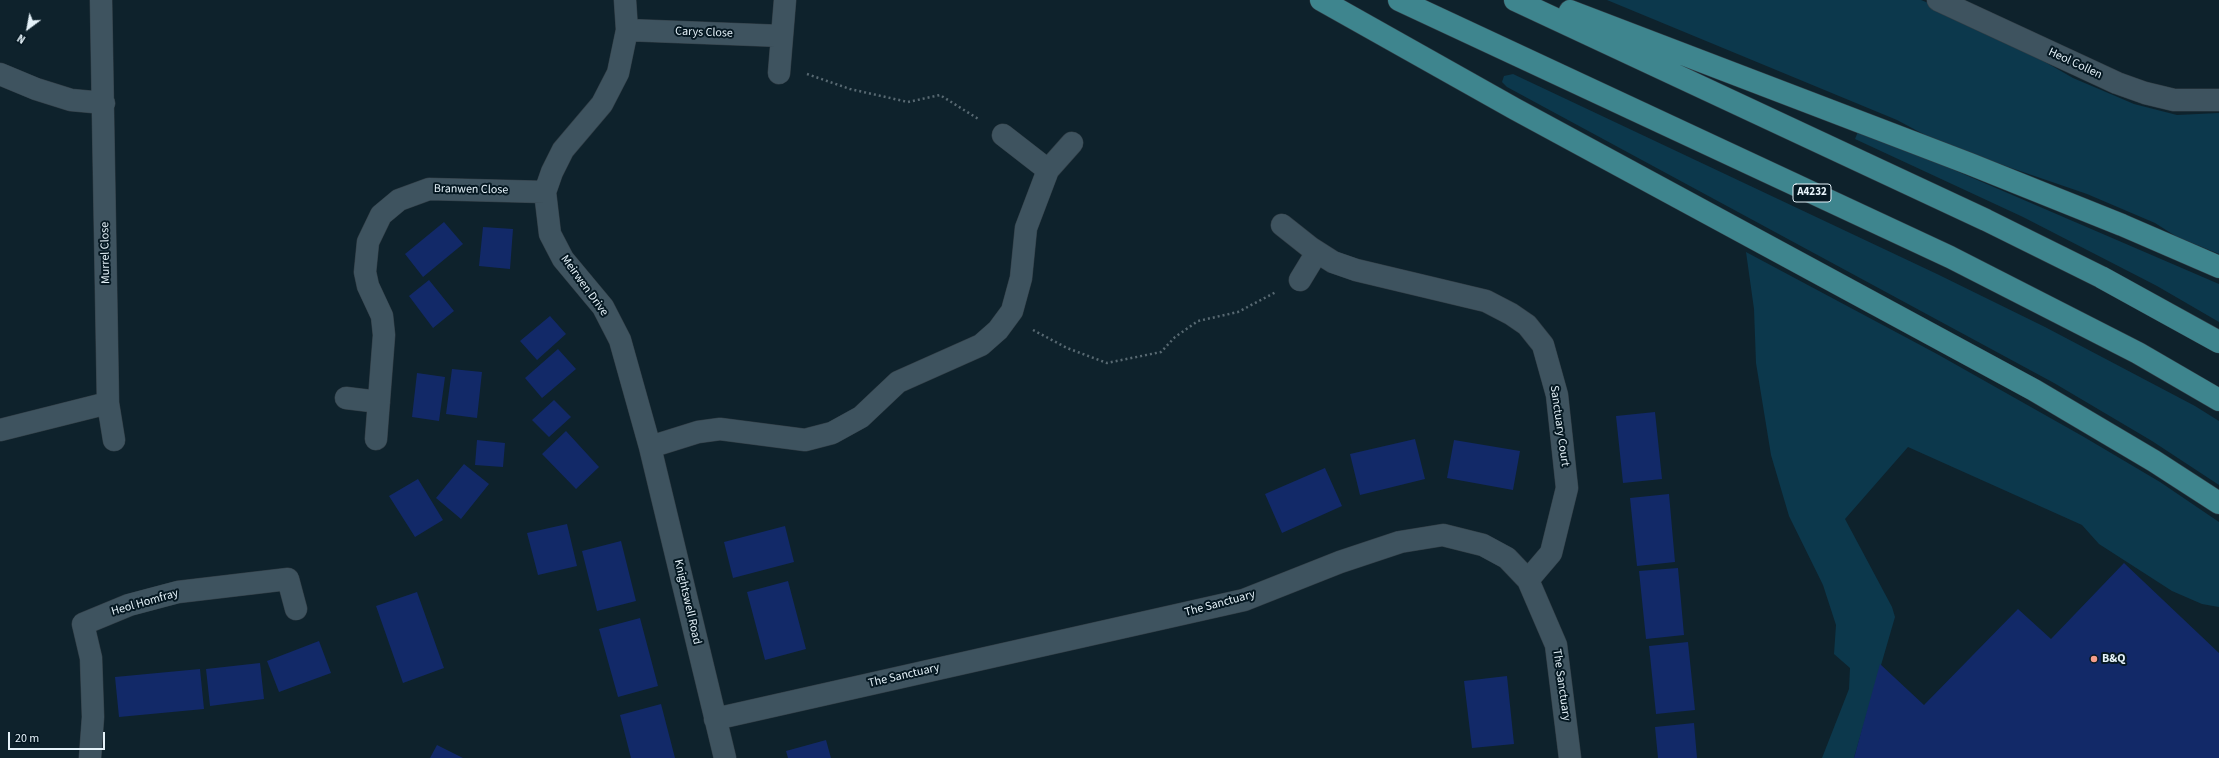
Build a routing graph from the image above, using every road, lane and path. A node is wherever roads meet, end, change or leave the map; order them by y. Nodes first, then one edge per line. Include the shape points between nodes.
1 (101, 0) edge
2 (625, 0) edge
3 (785, 0) edge
4 (1320, 0) edge
5 (1398, 0) edge
6 (1515, 0) edge
7 (1541, 0) edge
8 (1938, 0) edge
9 (627, 30) junction
10 (782, 36) junction
11 (779, 69) joint
12 (0, 74) edge
13 (2219, 100) edge
14 (104, 103) junction
15 (1003, 135) joint
16 (1072, 143) dead end
17 (1048, 170) junction
18 (545, 192) junction
19 (1282, 225) dead end
20 (1317, 252) junction
21 (2219, 267) edge
22 (1300, 280) joint
23 (1008, 316) junction
24 (2219, 342) edge
25 (346, 398) dead end
26 (2219, 400) edge
27 (379, 402) junction
28 (108, 403) junction
29 (0, 430) edge
30 (376, 439) dead end
31 (114, 440) dead end
32 (650, 447) junction
33 (2219, 503) edge
34 (1528, 580) junction
35 (296, 609) dead end
36 (715, 719) junction
37 (90, 758) edge
38 (725, 758) edge
39 (1570, 758) edge

1 - 14 street, Murrel Close
2 - 9 street, Meirwen Drive
3 - 10 street
4 - 33 main road via 1515,109 2034,390 2154,460
5 - 26 main road, A4232 via 1950,257 2138,353
6 - 24 main road via 1993,224 2101,277
7 - 21 main road via 1970,164
8 - 13 street, Heol Collen via 2118,84 2174,100
9 - 10 street, Carys Close
9 - 18 street, Meirwen Drive via 618,73 602,104 563,150
10 - 11 street
11 - 15 path via 908,102 940,95
12 - 14 street via 71,100
14 - 28 street, Murrel Close
15 - 17 street
16 - 17 street
17 - 23 street via 1026,228 1021,278 1012,311
18 - 27 street, Branwen Close via 429,189 400,200 381,215 368,242 365,272 368,286 382,316 384,335
18 - 32 street, Meirwen Drive via 550,234 563,259 603,307 620,340
19 - 20 street, Sanctuary Court
20 - 22 street
20 - 34 street, Sanctuary Court via 1333,262 1356,270 1486,301 1527,325 1543,345 1557,395 1567,488 1551,553
22 - 23 path via 1238,312 1198,321 1175,337 1161,352 1107,363 1066,348
23 - 32 street via 998,330 981,345 898,382 861,417 832,432 805,440 720,429 698,432
25 - 27 street
27 - 30 street, Branwen Close
28 - 29 street
28 - 31 street, Murrel Close
32 - 36 street, Knightswell Road
34 - 36 street, The Sanctuary via 1507,558 1483,545 1443,535 1400,542 1340,562 1244,600
34 - 39 street, The Sanctuary via 1556,645
35 - 37 street, Heol Homfray via 288,580 178,592 129,605 83,624 91,658 93,717
36 - 38 street, Knightswell Road

